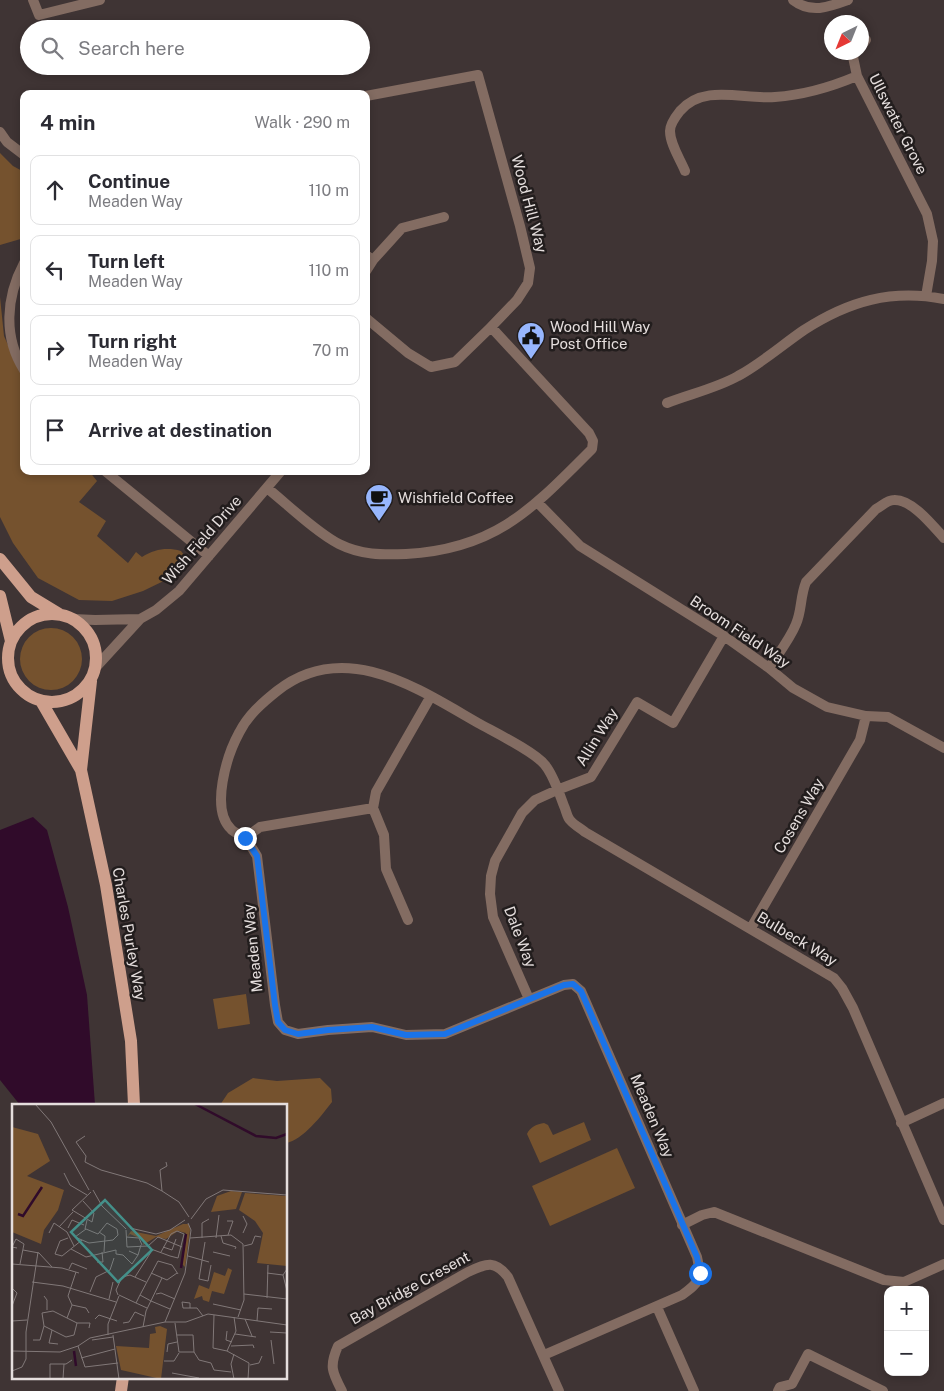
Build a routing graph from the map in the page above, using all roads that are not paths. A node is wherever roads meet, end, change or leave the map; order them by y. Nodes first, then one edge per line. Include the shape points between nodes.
1 (33, 0) edge
2 (100, 0) edge
3 (793, 0) edge
4 (848, 0) edge
5 (854, 60) edge
6 (857, 76) junction
7 (370, 95) edge
8 (0, 132) edge
9 (20, 152) edge
10 (685, 170) dead end
11 (444, 217) dead end
12 (370, 257) edge
13 (20, 271) edge
14 (926, 296) junction
15 (944, 299) edge
16 (370, 321) edge
17 (491, 327) junction
18 (20, 365) edge
19 (667, 403) dead end
20 (109, 475) edge
21 (278, 475) edge
22 (267, 488) junction
23 (538, 503) junction
24 (944, 538) edge
25 (208, 556) junction
26 (0, 559) edge
27 (0, 596) edge
28 (59, 614) junction
29 (73, 619) junction
30 (140, 619) junction
31 (724, 636) junction
32 (11, 641) junction
33 (96, 667) junction
34 (769, 668) junction
35 (91, 681) junction
36 (431, 696) junction
37 (41, 702) junction
38 (866, 716) junction
39 (944, 748) edge
40 (81, 770) junction
41 (557, 790) junction
42 (374, 808) junction
43 (245, 838) junction
44 (408, 920) dead end
45 (751, 928) junction
46 (529, 999) junction
47 (944, 1103) edge
48 (134, 1104) edge
49 (901, 1123) junction
50 (944, 1220) edge
51 (682, 1225) junction
52 (944, 1264) edge
53 (657, 1307) junction
54 (544, 1356) junction
55 (123, 1378) edge
56 (121, 1391) edge
57 (342, 1391) edge
58 (559, 1391) edge
59 (694, 1391) edge
60 (778, 1391) edge
61 (884, 1391) edge

1 - 2 street via 39,16
3 - 4 street via 810,8 825,8
5 - 6 street, Ullswater Grove
6 - 10 street via 829,88 774,98 709,95 694,99 675,117 670,130
6 - 14 street, Ullswater Grove via 927,214 933,241
7 - 17 street, Wood Hill Way via 478,75 530,268 528,283 517,300
8 - 9 street
11 - 12 street via 402,228
13 - 18 street via 9,318 11,341
14 - 15 street
14 - 19 street via 860,301 827,316 737,376
16 - 17 street, Wood Hill Way via 408,353 431,367 455,362
17 - 23 street via 594,440 592,449
20 - 25 street
21 - 22 street, Wish Field Drive
22 - 23 street via 338,543 360,553 384,555 456,548 514,521
22 - 25 street, Wish Field Drive
23 - 31 street, Broom Field Way via 580,546
24 - 34 street via 908,504 895,500 876,509 806,582 796,626
25 - 30 street, Wish Field Drive via 172,597
26 - 28 main road via 31,597
27 - 32 main road
28 - 29 main road
28 - 32 main road via 44,614 30,619
29 - 30 street
29 - 33 main road via 93,639
30 - 33 street, Wish Field Drive
31 - 34 street, Broom Field Way
31 - 41 street, Allin Way via 673,723 637,702 591,777
32 - 37 main road via 8,656 16,685
33 - 35 main road
34 - 38 street, Broom Field Way via 826,707
35 - 37 main road via 70,700
35 - 40 main road, Charles Purley Way
36 - 41 street, Meaden Way via 535,756 545,765
36 - 42 street via 376,792
36 - 43 street, Meaden Way via 382,674 354,668 307,674 287,684 256,708 239,732 223,779 222,815 231,829
37 - 40 main road, Charles Purley Way
38 - 39 street, Broom Field Way via 888,717
38 - 45 street, Cosens Way via 860,740
40 - 48 main road, Charles Purley Way via 106,885 131,1041
41 - 45 street, Bulbeck Way via 570,820 585,832
41 - 46 street, Dale Way via 536,800 522,813 495,861 491,876 493,917
42 - 43 street via 260,828
42 - 44 street via 384,834 386,869
43 - 46 street, Meaden Way via 257,856 275,1005 278,1022 285,1030 298,1034 372,1027 406,1035 445,1034
45 - 49 street, Bulbeck Way via 834,978 842,988
46 - 51 street, Meaden Way via 564,985 573,984 581,991
47 - 49 street
49 - 50 street, Bulbeck Way
51 - 52 street via 714,1212 884,1280 904,1282
51 - 53 street, Meaden Way via 697,1257 700,1273 695,1285
53 - 54 street, Meaden Way
53 - 59 street
54 - 57 street, Bay Bridge Cresent via 508,1277 495,1264 485,1264 338,1346 332,1360 335,1378
54 - 58 street, Bay Bridge Cresent
55 - 56 main road
60 - 61 street via 780,1387 792,1384 808,1354

